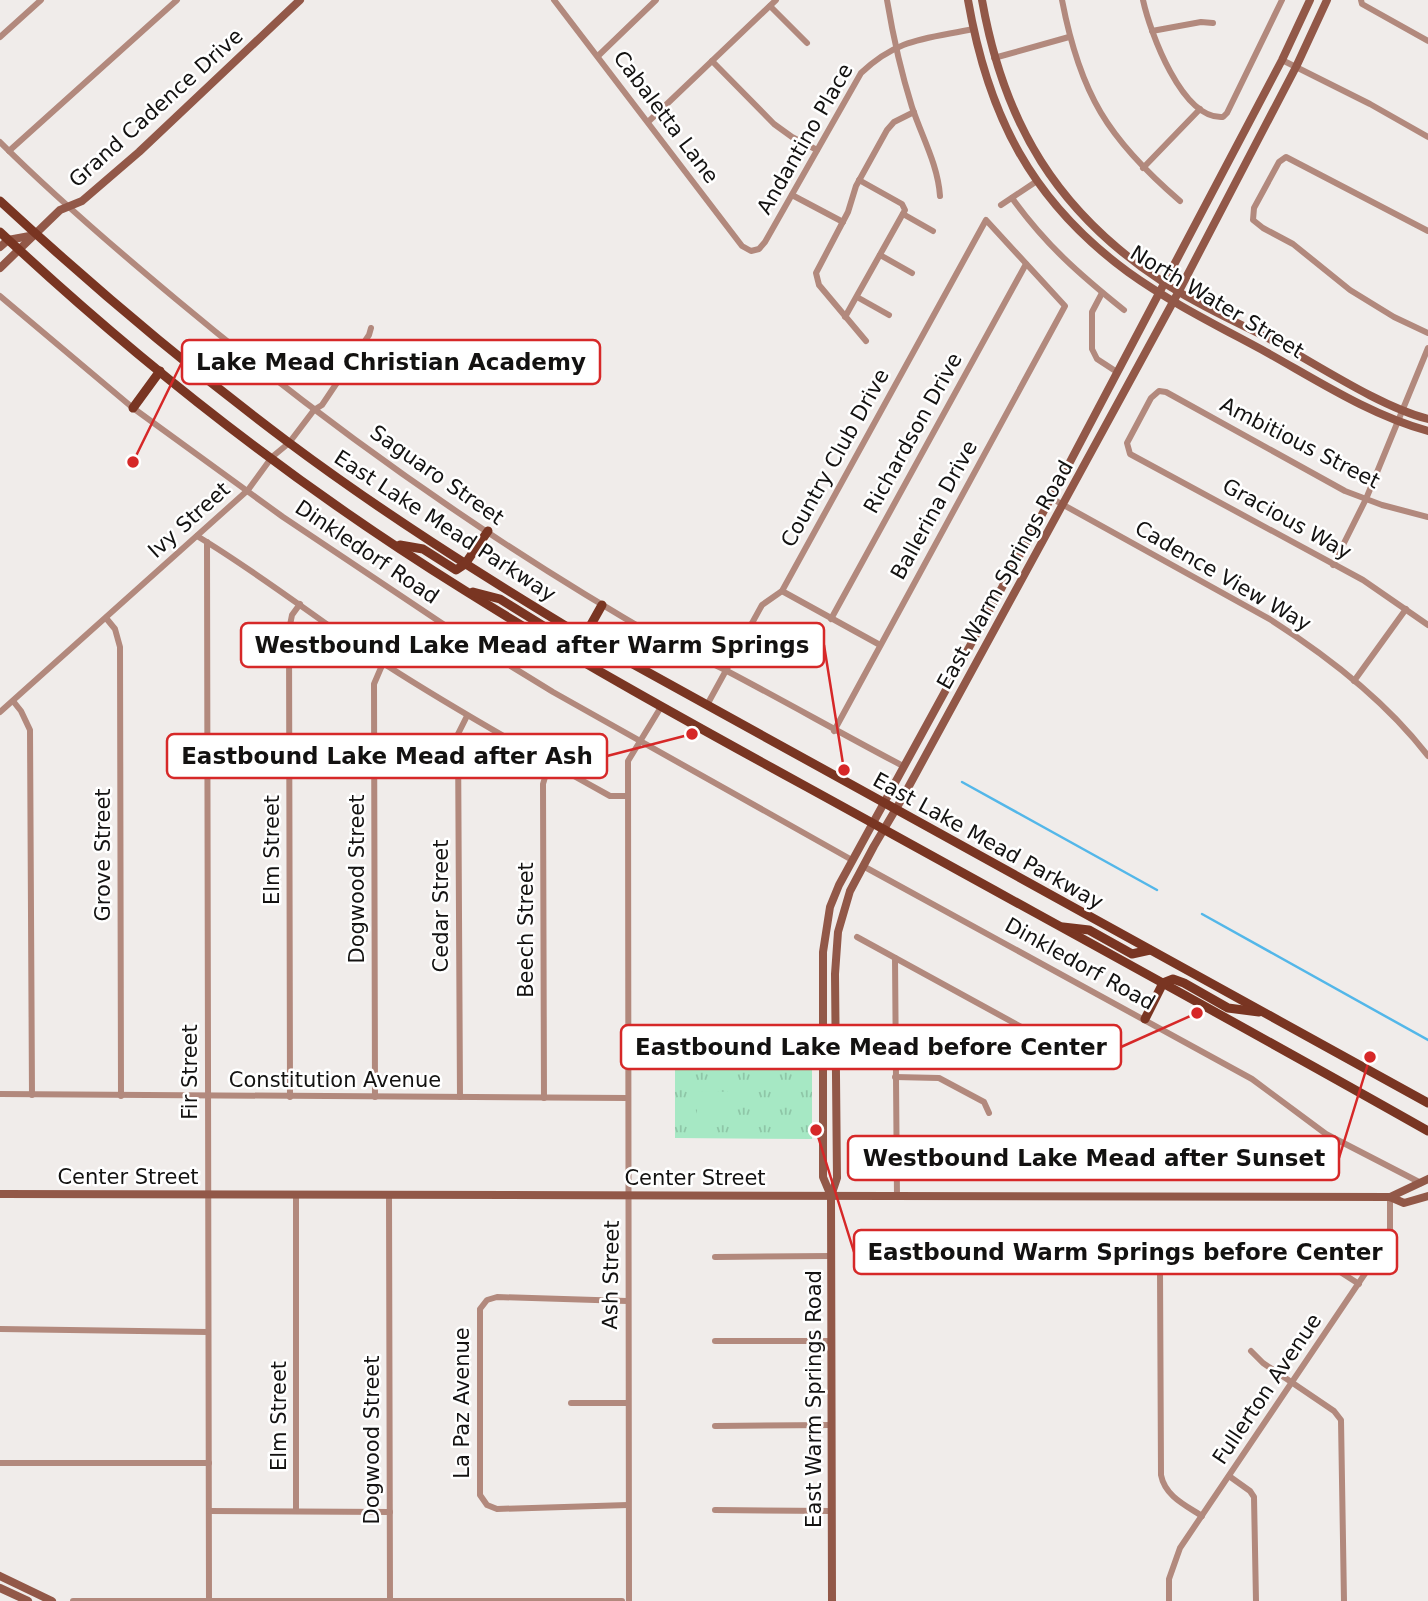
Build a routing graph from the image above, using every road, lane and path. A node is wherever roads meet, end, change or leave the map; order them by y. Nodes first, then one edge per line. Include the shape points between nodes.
1 (41, 0) edge
2 (177, 0) edge
3 (298, 0) edge
4 (555, 0) edge
5 (656, 0) edge
6 (776, 0) edge
7 (887, 0) edge
8 (968, 0) edge
9 (982, 0) edge
10 (1062, 0) edge
11 (1143, 0) edge
12 (1282, 0) edge
13 (1310, 0) edge
14 (1327, 0) edge
15 (1361, 2) edge
16 (770, 6) junction
17 (1213, 23) dead end
18 (973, 29) junction
19 (1152, 31) junction
20 (0, 37) edge
21 (1069, 37) junction
22 (1428, 41) edge
23 (807, 43) dead end
24 (895, 47) junction
25 (598, 56) junction
26 (994, 58) junction
27 (1282, 60) junction
28 (712, 61) junction
29 (1296, 67) junction
30 (1199, 108) junction
31 (914, 112) junction
32 (648, 122) junction
33 (1428, 137) edge
34 (0, 142) edge
35 (817, 150) junction
36 (9, 151) junction
37 (1143, 168) junction
38 (859, 180) junction
39 (1037, 181) junction
40 (792, 194) junction
41 (940, 196) dead end
42 (1012, 198) junction
43 (0, 201) edge
44 (1180, 201) dead end
45 (1001, 205) dead end
46 (70, 206) junction
47 (903, 214) junction
48 (843, 222) junction
49 (933, 231) dead end
50 (1428, 231) edge
51 (0, 232) edge
52 (35, 234) junction
53 (8, 240) junction
54 (0, 247) edge
55 (19, 250) junction
56 (753, 251) joint
57 (880, 256) junction
58 (1026, 264) junction
59 (0, 268) edge
60 (912, 273) dead end
61 (1164, 283) junction
62 (1178, 290) junction
63 (1159, 292) junction
64 (1102, 293) junction
65 (0, 296) edge
66 (857, 297) junction
67 (1173, 300) junction
68 (1124, 310) dead end
69 (889, 315) dead end
70 (845, 317) junction
71 (371, 328) dead end
72 (1428, 333) edge
73 (866, 341) dead end
74 (1428, 348) edge
75 (160, 371) junction
76 (1117, 372) junction
77 (133, 408) junction
78 (314, 410) junction
79 (1401, 410) junction
80 (1428, 419) edge
81 (1397, 421) junction
82 (1428, 432) edge
83 (289, 443) junction
84 (1127, 448) joint
85 (272, 457) junction
86 (248, 490) junction
87 (1051, 498) junction
88 (1366, 499) junction
89 (1063, 505) junction
90 (1428, 517) edge
91 (488, 531) junction
92 (197, 536) junction
93 (207, 542) junction
94 (394, 544) junction
95 (465, 564) junction
96 (1333, 565) junction
97 (461, 589) junction
98 (782, 592) junction
99 (300, 604) junction
100 (602, 605) junction
101 (1406, 609) junction
102 (988, 611) junction
103 (106, 618) junction
104 (831, 619) junction
105 (1001, 619) junction
106 (1428, 625) edge
107 (584, 637) junction
108 (880, 645) junction
109 (383, 663) junction
110 (726, 671) junction
111 (1354, 681) junction
112 (13, 701) junction
113 (707, 705) junction
114 (661, 706) junction
115 (0, 712) edge
116 (467, 716) junction
117 (834, 731) junction
118 (639, 741) junction
119 (1428, 756) edge
120 (553, 764) junction
121 (903, 766) junction
122 (628, 796) junction
123 (883, 804) junction
124 (896, 811) junction
125 (872, 823) junction
126 (884, 830) junction
127 (852, 860) junction
128 (863, 866) junction
129 (1057, 927) junction
130 (857, 937) dead end
131 (1150, 950) junction
132 (895, 958) junction
133 (1163, 983) junction
134 (1264, 1013) junction
135 (1145, 1019) junction
136 (821, 1036) junction
137 (895, 1036) junction
138 (836, 1037) junction
139 (1042, 1048) dead end
140 (895, 1077) junction
141 (0, 1094) edge
142 (32, 1095) junction
143 (121, 1096) junction
144 (207, 1097) junction
145 (290, 1097) junction
146 (375, 1097) junction
147 (460, 1097) junction
148 (544, 1098) junction
149 (628, 1098) junction
150 (1428, 1103) edge
151 (989, 1113) dead end
152 (1428, 1131) edge
153 (1425, 1181) edge
154 (0, 1194) edge
155 (208, 1195) junction
156 (296, 1195) junction
157 (389, 1195) junction
158 (629, 1196) junction
159 (831, 1196) junction
160 (1428, 1196) edge
161 (897, 1197) junction
162 (1390, 1197) junction
163 (715, 1256) dead end
164 (831, 1256) junction
165 (1359, 1284) junction
166 (627, 1301) junction
167 (0, 1329) edge
168 (208, 1332) junction
169 (831, 1341) junction
170 (715, 1342) dead end
171 (1251, 1352) dead end
172 (1292, 1383) junction
173 (571, 1403) dead end
174 (628, 1403) junction
175 (831, 1425) junction
176 (715, 1426) dead end
177 (0, 1462) edge
178 (209, 1463) junction
179 (1229, 1476) junction
180 (628, 1505) junction
181 (715, 1510) dead end
182 (209, 1511) junction
183 (296, 1511) junction
184 (831, 1511) junction
185 (390, 1512) junction
186 (1202, 1516) junction
187 (0, 1576) edge
188 (0, 1588) edge
189 (28, 1601) edge
190 (52, 1601) edge
191 (73, 1601) edge
192 (209, 1601) edge
193 (390, 1601) edge
194 (539, 1601) edge
195 (622, 1601) edge
196 (629, 1601) edge
197 (832, 1601) edge
198 (1169, 1601) edge
199 (1256, 1601) edge
200 (1343, 1601) edge

1 - 20 street
2 - 36 street
3 - 46 main road, Grand Cadence Drive via 139,152
4 - 25 street, Cabaletta Lane
5 - 25 street
6 - 16 street
7 - 24 street
8 - 18 main road, North Water Street
9 - 26 main road, North Water Street
10 - 21 street
11 - 19 street
12 - 30 street via 1223,117
13 - 27 main road, East Warm Springs Road
14 - 29 main road, East Warm Springs Road
15 - 22 street
16 - 23 street
16 - 28 street
17 - 19 street
18 - 24 street, Andantino Place
18 - 39 main road, North Water Street via 996,107
19 - 30 street via 1170,72
21 - 26 street
21 - 37 street via 1082,78 1102,116
24 - 31 street
24 - 35 street, Andantino Place via 861,73
25 - 32 street, Cabaletta Lane
26 - 61 main road, North Water Street via 1019,123 1055,182 1090,223
27 - 29 street
27 - 61 main road, East Warm Springs Road
28 - 32 street
28 - 35 street via 774,124
29 - 33 street
29 - 62 main road, East Warm Springs Road
30 - 37 street
31 - 38 street via 890,125
31 - 41 street via 939,178
32 - 56 street, Cabaletta Lane via 742,246
34 - 36 street, Saguaro Street
35 - 40 street, Andantino Place
36 - 46 street, Saguaro Street
37 - 44 street
38 - 47 street via 902,204 906,208
38 - 48 street
39 - 42 street
39 - 63 main road, North Water Street via 1095,245
40 - 48 street
40 - 56 street, Andantino Place via 764,244
42 - 45 street
42 - 64 street via 1054,250
43 - 52 main road, East Lake Mead Parkway
46 - 52 main road, Grand Cadence Drive
46 - 78 street, Saguaro Street via 252,363
47 - 49 street
47 - 57 street
48 - 70 street via 816,277
50 - 72 street via 1286,157 1254,208 1253,220 1263,228 1293,244 1348,288
51 - 53 main road, East Lake Mead Parkway
52 - 53 main road
52 - 55 main road, Grand Cadence Drive
52 - 83 main road, East Lake Mead Parkway
53 - 54 main road
53 - 55 main road, East Lake Mead Parkway
55 - 59 main road, Grand Cadence Drive
55 - 75 main road, East Lake Mead Parkway
57 - 60 street
57 - 66 street
58 - 98 street, Country Club Drive via 986,220
58 - 104 street, Richardson Drive
58 - 108 street, Ballerina Drive via 1065,306
61 - 62 main road, North Water Street
61 - 63 main road, East Warm Springs Road
62 - 67 main road, East Warm Springs Road
62 - 79 main road, North Water Street
63 - 67 main road, North Water Street
63 - 76 main road, East Warm Springs Road
64 - 68 street
64 - 76 street via 1092,312 1092,349 1097,359
65 - 77 street, Dinkledorf Road
66 - 69 street
66 - 70 street
67 - 81 main road, North Water Street
67 - 89 main road, East Warm Springs Road
70 - 73 street
71 - 78 street, Ivy Street via 354,359
74 - 79 street
75 - 77 main road
75 - 85 main road, East Lake Mead Parkway
76 - 87 main road, East Warm Springs Road
77 - 86 street, Dinkledorf Road
78 - 83 street, Ivy Street
78 - 91 street, Saguaro Street
79 - 80 main road, North Water Street
79 - 81 street
81 - 82 main road, North Water Street
81 - 88 street
83 - 85 street, Ivy Street
83 - 95 main road, East Lake Mead Parkway
84 - 88 street, Ambitious Street via 1151,398 1159,391
84 - 96 street, Gracious Way via 1130,454
85 - 86 street, Ivy Street
85 - 94 main road, East Lake Mead Parkway
86 - 92 street, Ivy Street
86 - 118 street, Dinkledorf Road via 452,630
87 - 89 street, Cadence View Way
87 - 102 main road, East Warm Springs Road
88 - 90 street, Ambitious Street
88 - 96 street
89 - 105 main road, East Warm Springs Road
89 - 111 street, Cadence View Way via 1271,620
91 - 95 main road
91 - 100 street, Saguaro Street
92 - 93 street
92 - 103 street, Ivy Street
93 - 99 street
93 - 144 street, Fir Street
94 - 95 main road via 423,549 456,570
94 - 97 main road, East Lake Mead Parkway
95 - 107 main road, East Lake Mead Parkway
96 - 101 street, Gracious Way
97 - 107 main road via 500,599 571,643
97 - 114 main road, East Lake Mead Parkway
98 - 104 street
98 - 110 street, Country Club Drive via 762,606
99 - 109 street
99 - 145 street, Elm Street via 289,630
100 - 107 main road
100 - 110 street, Saguaro Street
101 - 106 street, Gracious Way
101 - 111 street
102 - 105 main road
102 - 121 main road, East Warm Springs Road
103 - 112 street, Ivy Street
103 - 143 street, Grove Street via 120,647
104 - 108 street
105 - 124 main road, East Warm Springs Road
107 - 113 main road, East Lake Mead Parkway
108 - 117 street, Ballerina Drive
109 - 116 street
109 - 146 street, Dogwood Street via 374,684
110 - 113 street, Country Club Drive
110 - 117 street, Saguaro Street
111 - 119 street, Cadence View Way via 1395,716
112 - 115 street, Ivy Street
112 - 142 street via 30,730
113 - 123 main road, East Lake Mead Parkway
114 - 118 street, Ash Street
114 - 125 main road, East Lake Mead Parkway
116 - 120 street
116 - 147 street, Cedar Street via 458,734
117 - 121 street, Saguaro Street
118 - 122 street, Ash Street via 628,761
118 - 127 street, Dinkledorf Road
120 - 122 street via 610,796
120 - 148 street, Beech Street via 543,784
121 - 123 main road, East Warm Springs Road
122 - 149 street, Ash Street
123 - 124 main road, East Lake Mead Parkway
123 - 125 main road, East Warm Springs Road
124 - 126 main road, East Warm Springs Road
124 - 131 main road, East Lake Mead Parkway
125 - 126 main road, East Lake Mead Parkway
125 - 127 main road, East Warm Springs Road
126 - 128 main road, East Warm Springs Road
126 - 129 main road, East Lake Mead Parkway
127 - 136 main road, East Warm Springs Road via 825,929
128 - 135 street, Dinkledorf Road
128 - 138 main road, East Warm Springs Road via 838,932
129 - 131 main road via 1089,930 1132,954
129 - 133 main road, East Lake Mead Parkway
130 - 132 street
131 - 134 main road, East Lake Mead Parkway
132 - 137 street
132 - 139 street via 1036,1035
133 - 134 main road via 1173,979 1228,1008
133 - 135 main road
133 - 152 main road, East Lake Mead Parkway
134 - 150 main road, East Lake Mead Parkway
135 - 153 street, Dinkledorf Road via 1252,1079 1326,1134
136 - 138 street
136 - 159 main road, East Warm Springs Road via 822,1177
137 - 138 street
137 - 140 street
138 - 159 main road, East Warm Springs Road via 837,1178
140 - 151 street via 939,1078 984,1102
140 - 161 street
141 - 142 street, Constitution Avenue
142 - 143 street, Constitution Avenue
143 - 144 street, Constitution Avenue
144 - 145 street, Constitution Avenue
144 - 155 street, Fir Street
145 - 146 street, Constitution Avenue
146 - 147 street, Constitution Avenue
147 - 148 street, Constitution Avenue
148 - 149 street, Constitution Avenue
149 - 158 street, Ash Street
153 - 162 main road, Center Street
154 - 155 main road, Center Street
155 - 156 main road, Center Street
155 - 168 street, Fir Street
156 - 157 main road, Center Street
156 - 183 street, Elm Street
157 - 158 main road, Center Street
157 - 185 street, Dogwood Street
158 - 159 main road, Center Street
158 - 166 street, Ash Street
159 - 161 main road, Center Street
159 - 164 main road, East Warm Springs Road
160 - 162 main road, Center Street via 1405,1203
161 - 162 main road, Center Street
162 - 165 street, Fullerton Avenue via 1385,1244
163 - 164 street
164 - 169 main road, East Warm Springs Road
165 - 172 street, Fullerton Avenue
165 - 186 street via 1331,1266 1308,1259 1166,1262 1160,1271 1161,1475 1175,1499
166 - 174 street, Ash Street
166 - 180 street, La Paz Avenue via 497,1297 480,1309 480,1495 497,1509
167 - 168 street
168 - 178 street, Fir Street
169 - 170 street
169 - 175 main road, East Warm Springs Road
171 - 172 street
172 - 179 street, Fullerton Avenue
172 - 200 street via 1341,1420
173 - 174 street
174 - 180 street, Ash Street
175 - 176 street
175 - 184 main road, East Warm Springs Road
177 - 178 street
178 - 182 street, Fir Street
179 - 186 street, Fullerton Avenue
179 - 199 street via 1254,1497
180 - 196 street, Ash Street
181 - 184 street
182 - 183 street
182 - 192 street, Fir Street
183 - 185 street
184 - 197 main road, East Warm Springs Road
185 - 193 street, Dogwood Street
186 - 198 street, Fullerton Avenue via 1172,1565
187 - 190 main road
188 - 189 main road
191 - 192 street
192 - 193 street
193 - 194 street
194 - 195 street

